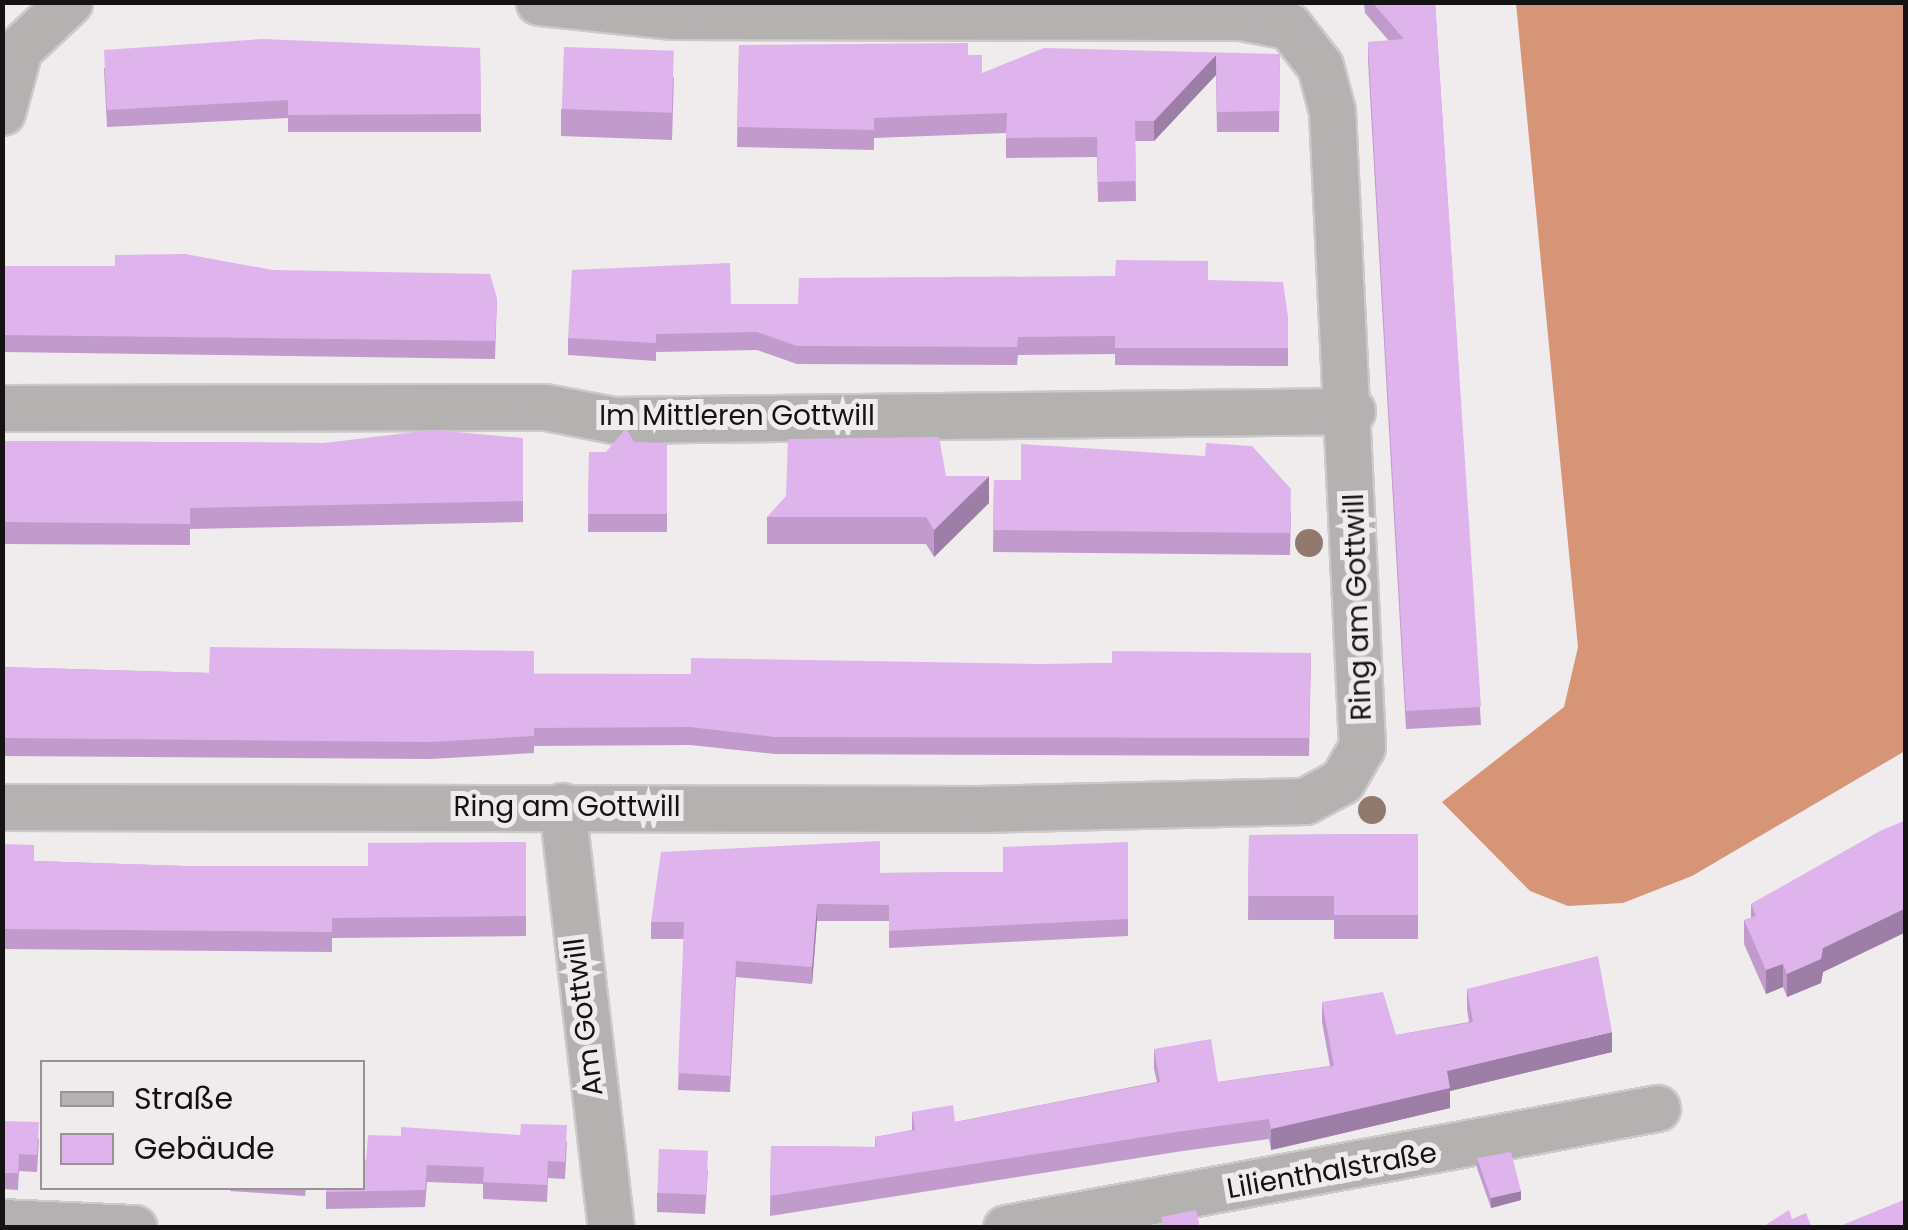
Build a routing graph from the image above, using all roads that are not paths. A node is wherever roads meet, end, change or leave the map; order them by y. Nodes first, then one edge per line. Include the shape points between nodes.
1 (69, 2) edge
2 (566, 5) edge
3 (2, 112) edge
4 (2, 408) edge
5 (1352, 411) junction
6 (562, 806) junction
7 (2, 808) edge
8 (1657, 1108) dead end
9 (2, 1222) edge
10 (134, 1228) edge
11 (610, 1228) edge
12 (1006, 1228) edge

1 - 3 street via 19,49
2 - 5 street, Ring am Gottwill via 1240,17 1289,26 1320,66 1332,112
4 - 5 street, Im Mittleren Gottwill via 545,407 614,420
5 - 6 street, Ring am Gottwill via 1362,747 1342,781 1305,802
6 - 7 street, Ring am Gottwill
6 - 11 street, Am Gottwill
8 - 12 street, Lilienthalstraße
9 - 10 street

